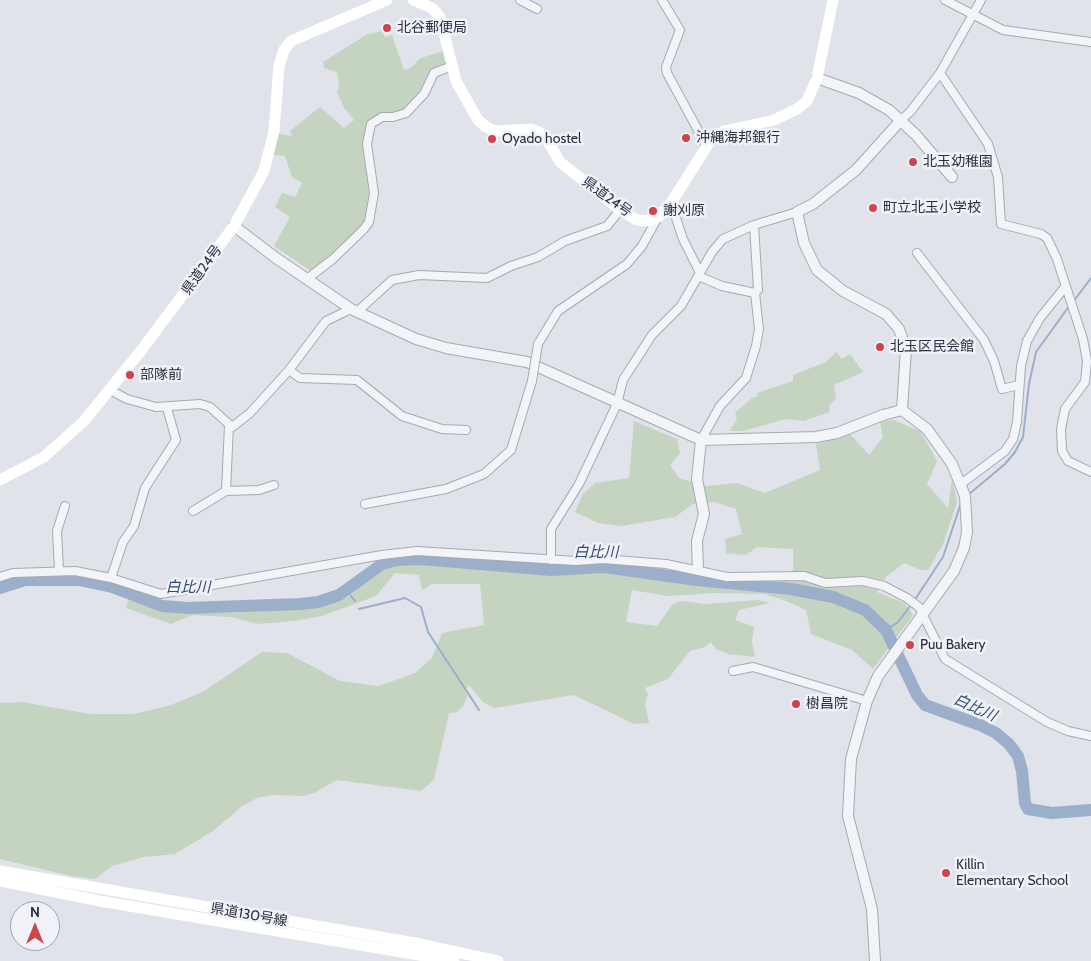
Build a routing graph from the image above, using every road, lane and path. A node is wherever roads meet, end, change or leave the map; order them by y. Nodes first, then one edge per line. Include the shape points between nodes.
1 (386, 0) edge
2 (413, 0) edge
3 (520, 0) edge
4 (662, 0) edge
5 (833, 0) edge
6 (945, 0) edge
7 (981, 0) edge
8 (429, 2) edge
9 (537, 9) dead end
10 (972, 15) junction
11 (1091, 42) edge
12 (452, 66) junction
13 (940, 73) junction
14 (817, 78) junction
15 (901, 120) junction
16 (706, 145) junction
17 (952, 177) dead end
18 (671, 203) junction
19 (620, 210) junction
20 (797, 212) junction
21 (658, 217) junction
22 (754, 225) junction
23 (234, 226) junction
24 (917, 253) dead end
25 (699, 275) junction
26 (307, 279) junction
27 (1065, 287) junction
28 (755, 292) junction
29 (355, 310) junction
30 (288, 370) junction
31 (1019, 385) junction
32 (110, 390) junction
33 (617, 404) junction
34 (167, 408) junction
35 (902, 410) junction
36 (229, 425) junction
37 (466, 430) dead end
38 (701, 440) junction
39 (1091, 472) edge
40 (0, 480) edge
41 (274, 485) dead end
42 (962, 486) junction
43 (226, 491) junction
44 (365, 504) dead end
45 (65, 506) dead end
46 (194, 511) dead end
47 (551, 560) junction
48 (59, 570) junction
49 (698, 570) junction
50 (0, 577) edge
51 (110, 578) junction
52 (920, 610) junction
53 (733, 671) dead end
54 (867, 701) junction
55 (1091, 736) edge
56 (0, 866) edge
57 (0, 871) edge
58 (0, 881) edge
59 (52, 886) junction
60 (0, 888) edge
61 (454, 961) edge
62 (498, 961) edge
63 (876, 961) edge

1 - 23 main road, 県道24号 via 291,41 284,50 276,85 274,131 264,171
2 - 8 main road, 県道24号
3 - 9 street
4 - 16 street via 680,30 666,67 667,73
5 - 14 main road
6 - 10 street
7 - 10 street
8 - 12 main road, 県道24号 via 440,17
10 - 11 street via 1003,30
10 - 13 street
12 - 19 main road, 県道24号 via 456,81 486,128 539,132 560,162
12 - 26 street via 434,73 424,94 406,113 378,118 371,124 368,150 374,193 369,222 333,259
13 - 15 street
13 - 27 street via 988,144 998,177 1001,224 1047,238
14 - 15 street via 867,97
14 - 16 main road via 812,93 797,109 774,120 724,131
15 - 17 street
15 - 20 street via 856,170 813,204
16 - 18 main road
18 - 21 main road
18 - 25 street
19 - 21 main road, 県道24号 via 637,220
19 - 29 street via 607,226 565,241 538,257 487,278 419,275 392,280
20 - 22 street
20 - 35 street via 804,243 817,270 842,291 886,314 899,329 906,349
21 - 44 street, bridge via 642,246 627,264 558,311 538,344 532,381 511,450 484,474 446,488
22 - 25 street via 723,239
22 - 28 street via 758,290
23 - 26 street
23 - 32 main road, 県道24号
24 - 31 street via 984,340 1002,389
25 - 28 street via 722,286
25 - 33 street via 681,306 652,335 622,380
26 - 29 street
27 - 31 street via 1040,318 1027,341
27 - 39 street via 1083,339 1087,374 1065,409 1061,429 1062,451 1068,461
28 - 38 street via 759,329 746,378 720,406
29 - 30 street via 326,321
29 - 33 street via 416,339 446,348 527,362
30 - 36 street via 250,413 232,427
30 - 37 street via 300,378 357,380 402,416 442,429
31 - 42 street via 1017,422 1009,446
32 - 34 street via 128,399
32 - 40 main road, 県道24号 via 54,450
33 - 38 street
33 - 47 street via 579,484 551,529
34 - 36 street via 200,404 210,407
34 - 51 street via 176,440 145,488 134,526 123,542
35 - 38 street via 816,437
35 - 42 street via 936,439
36 - 43 street
38 - 49 street via 697,479 704,514 697,540
41 - 43 street via 259,490
42 - 52 street via 967,532 960,558 954,571
43 - 46 street
45 - 48 street via 57,531
47 - 49 street via 603,559
47 - 51 street via 417,551 161,594
48 - 50 street via 12,573
48 - 51 street
49 - 52 street via 727,577 804,576 825,583 862,581 884,586 907,598
52 - 54 street via 903,642 878,676
52 - 55 street via 945,659 1047,722
53 - 54 street via 753,667
54 - 63 street via 851,759 848,816 872,909
56 - 59 main road
57 - 59 main road, 県道130号線
58 - 59 main road, 県道130号線
59 - 60 main road
59 - 61 main road, 県道130号線
59 - 62 main road, 県道130号線 via 415,943

